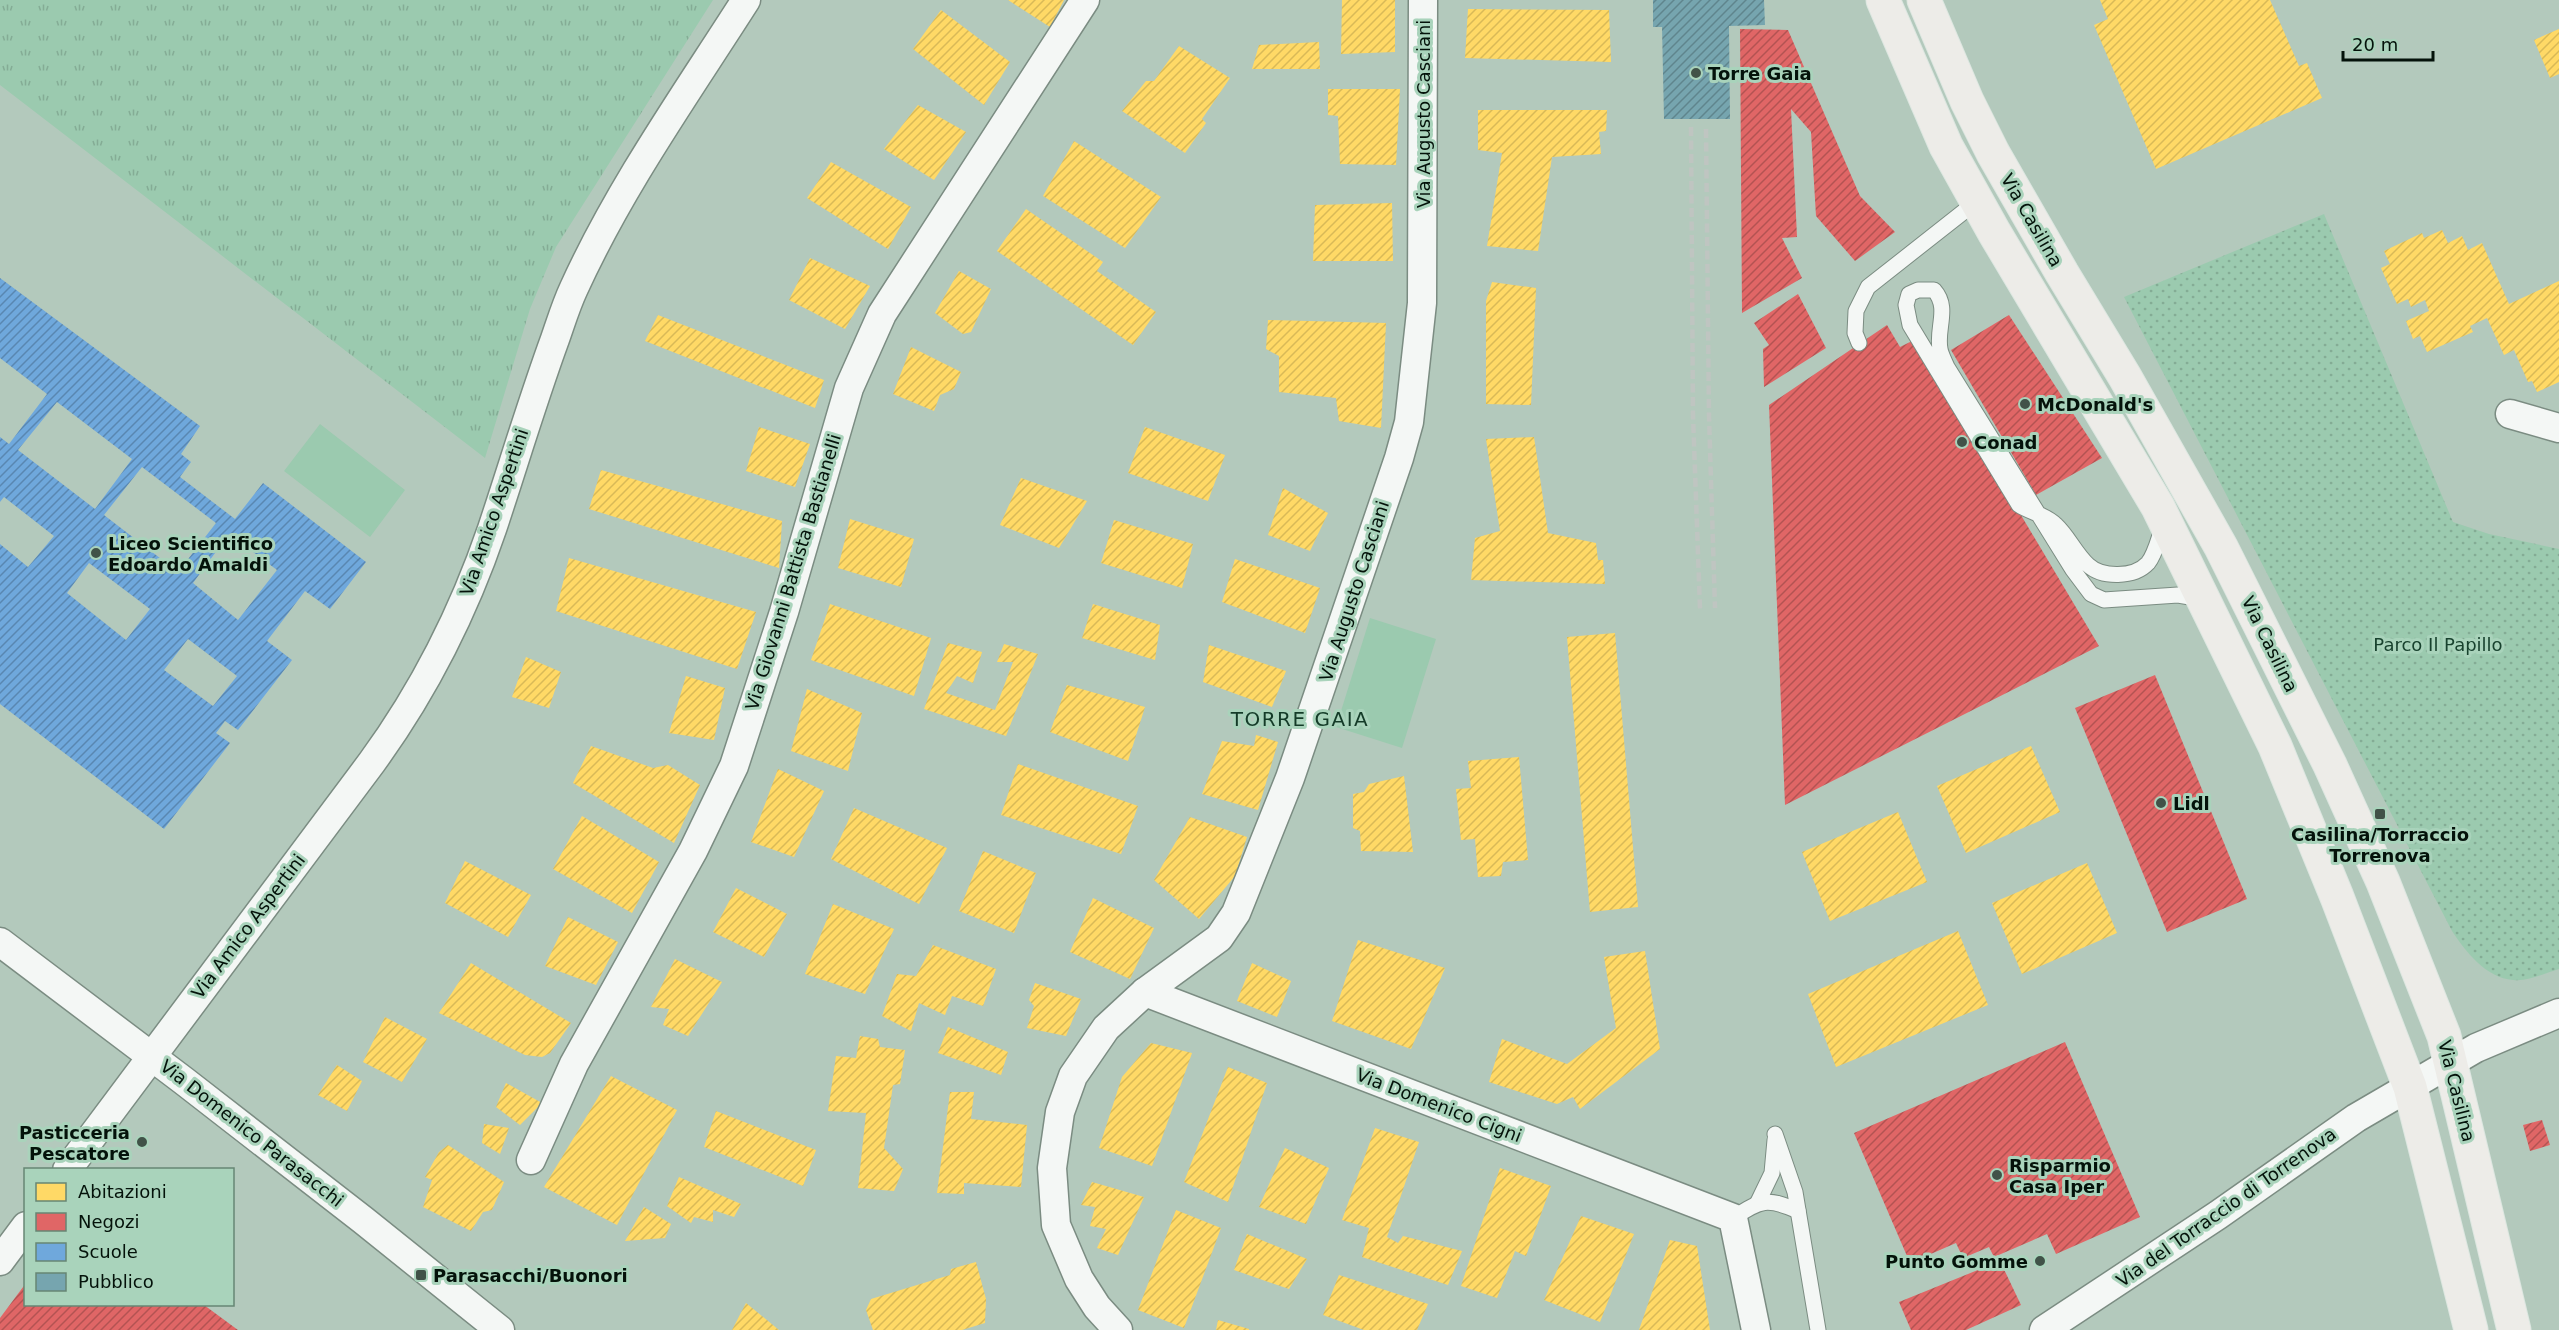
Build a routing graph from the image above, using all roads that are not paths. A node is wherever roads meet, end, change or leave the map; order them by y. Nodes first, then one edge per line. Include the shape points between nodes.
1 (746, 0) edge
2 (1085, 0) edge
3 (1423, 0) edge
4 (1883, 0) edge
5 (1924, 0) edge
6 (1976, 202) junction
7 (1859, 343) dead end
8 (2510, 414) dead end
9 (2559, 428) edge
10 (2039, 514) junction
11 (2165, 521) junction
12 (2203, 599) junction
13 (0, 942) edge
14 (1145, 992) junction
15 (2559, 1013) edge
16 (151, 1055) junction
17 (2451, 1062) junction
18 (2410, 1088) junction
19 (531, 1160) dead end
20 (68, 1168) edge
21 (1758, 1202) junction
22 (1798, 1211) junction
23 (1733, 1218) junction
24 (24, 1229) edge
25 (0, 1261) edge
26 (500, 1330) edge
27 (1118, 1330) edge
28 (1756, 1330) edge
29 (1818, 1330) edge
30 (2044, 1330) edge
31 (2471, 1330) edge
32 (2514, 1330) edge

1 - 16 street, Via Amico Aspertini via 635,174 573,290 482,556 419,688 372,762
2 - 19 street, Via Giovanni Battista Bastianelli via 882,314 864,350 842,408 784,612 734,766 693,851 574,1064
3 - 14 street, Via Augusto Casciani via 1422,303 1413,389 1401,449 1290,778 1236,914 1219,938
4 - 6 main road, Via Casilina via 1934,120
5 - 17 main road, Via Casilina via 1993,153 2177,466 2312,727 2383,882 2436,1013
6 - 7 lane via 1868,287 1856,311 1855,333
6 - 11 main road, Via Casilina
8 - 9 street
10 - 10 lane via 2019,505 1911,325 1906,304 1909,294 1934,290 1940,297 1940,351 1947,367
10 - 11 lane via 2057,526 2089,566 2109,574 2133,572 2148,562
10 - 12 lane via 2091,594 2104,600 2178,595
11 - 12 main road, Via Casilina
12 - 18 main road, Via Casilina via 2288,778
13 - 16 street, Via Domenico Parasacchi
14 - 23 street, Via Domenico Cigni
14 - 27 street, Via Augusto Casciani via 1106,1028 1073,1076 1060,1112 1052,1168 1056,1225 1066,1250 1097,1307
15 - 17 street, Via del Torraccio di Torrenova
16 - 20 street, Via Amico Aspertini
16 - 26 street, Via Domenico Parasacchi
17 - 18 street, Via del Torraccio di Torrenova
17 - 32 main road, Via Casilina
18 - 30 street, Via del Torraccio di Torrenova via 2336,1131
18 - 31 main road, Via Casilina
21 - 22 lane via 1774,1202
21 - 22 lane via 1772,1173 1775,1134 1791,1177
21 - 23 lane
22 - 29 lane
23 - 28 street
24 - 25 street

